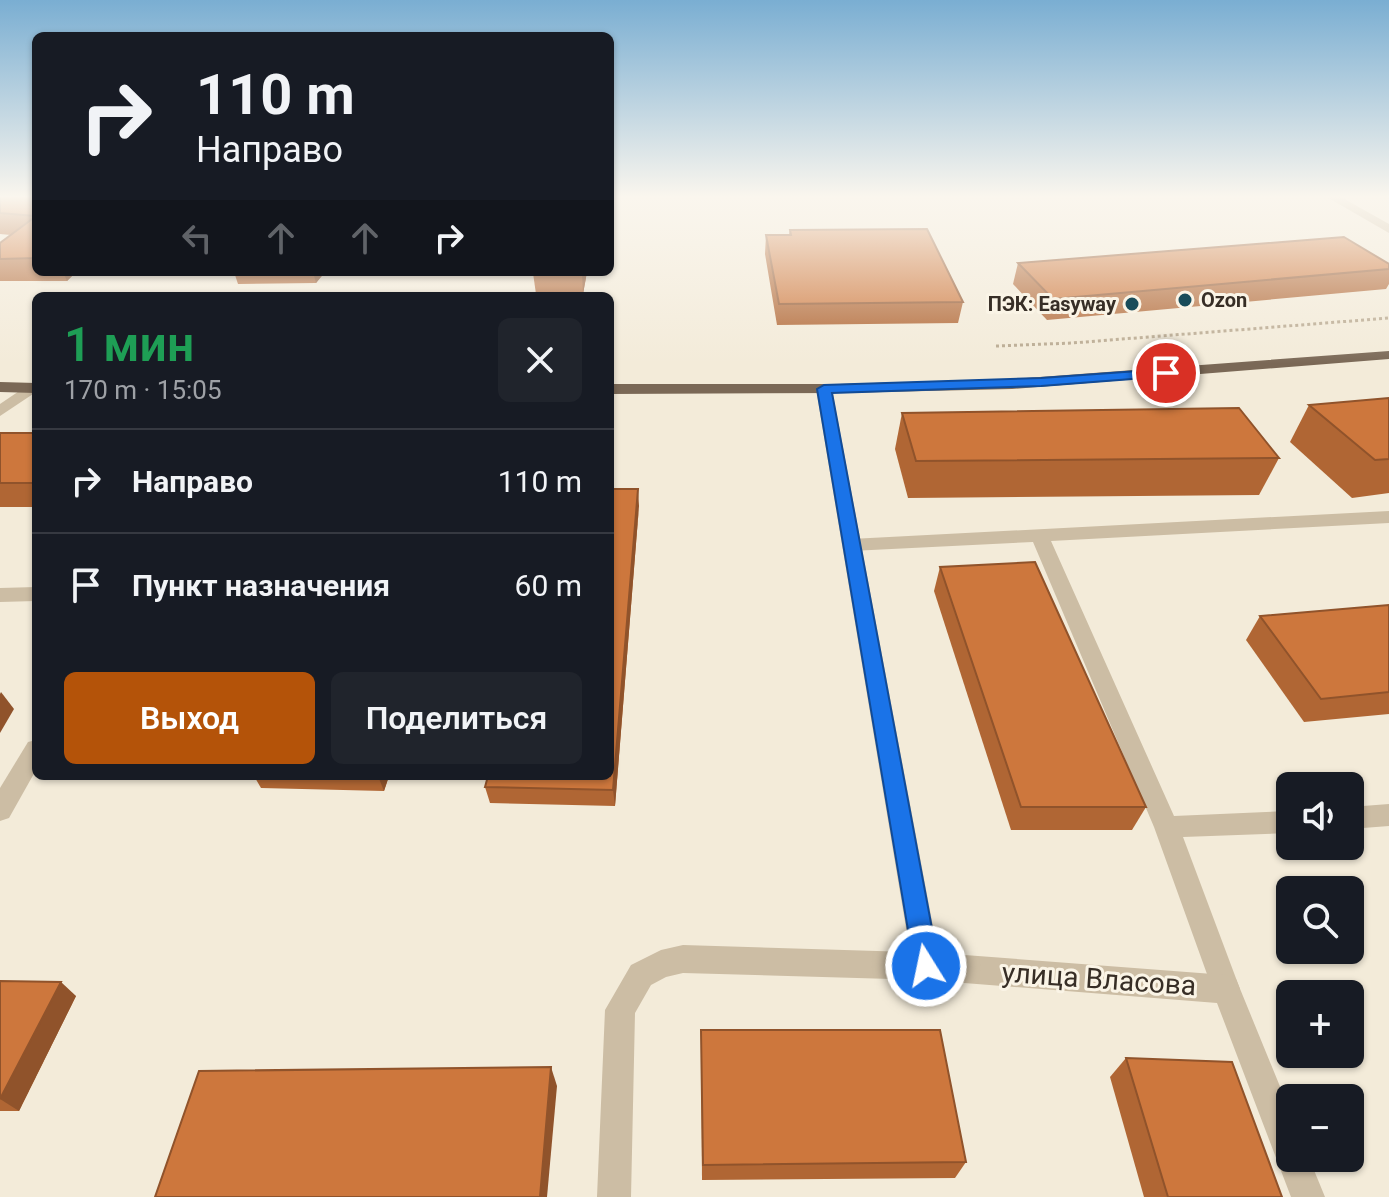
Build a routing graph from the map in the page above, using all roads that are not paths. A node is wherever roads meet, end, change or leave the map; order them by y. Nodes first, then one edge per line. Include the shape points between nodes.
1 (1389, 355) edge
2 (0, 387) edge
3 (32, 388) edge
4 (32, 389) edge
5 (614, 389) edge
6 (824, 389) junction
7 (0, 411) edge
8 (1389, 517) edge
9 (1039, 535) junction
10 (851, 545) junction
11 (32, 594) edge
12 (0, 595) edge
13 (32, 756) edge
14 (0, 810) edge
15 (1389, 815) edge
16 (1364, 817) edge
17 (1276, 823) edge
18 (1167, 827) junction
19 (926, 966) junction
20 (1226, 989) junction
21 (1276, 1116) edge
22 (1298, 1172) edge
23 (614, 1197) edge
24 (1308, 1197) edge

1 - 6 main road via 1071,381
2 - 3 main road
4 - 7 street
5 - 6 main road
6 - 10 street
8 - 9 street
9 - 10 street
9 - 18 street
10 - 19 street
11 - 12 street
13 - 14 street
15 - 16 street
17 - 18 street
18 - 20 street
19 - 20 street, улица Власова
19 - 23 street, улица Власова via 683,959 641,975 620,1010
20 - 21 street
22 - 24 street

